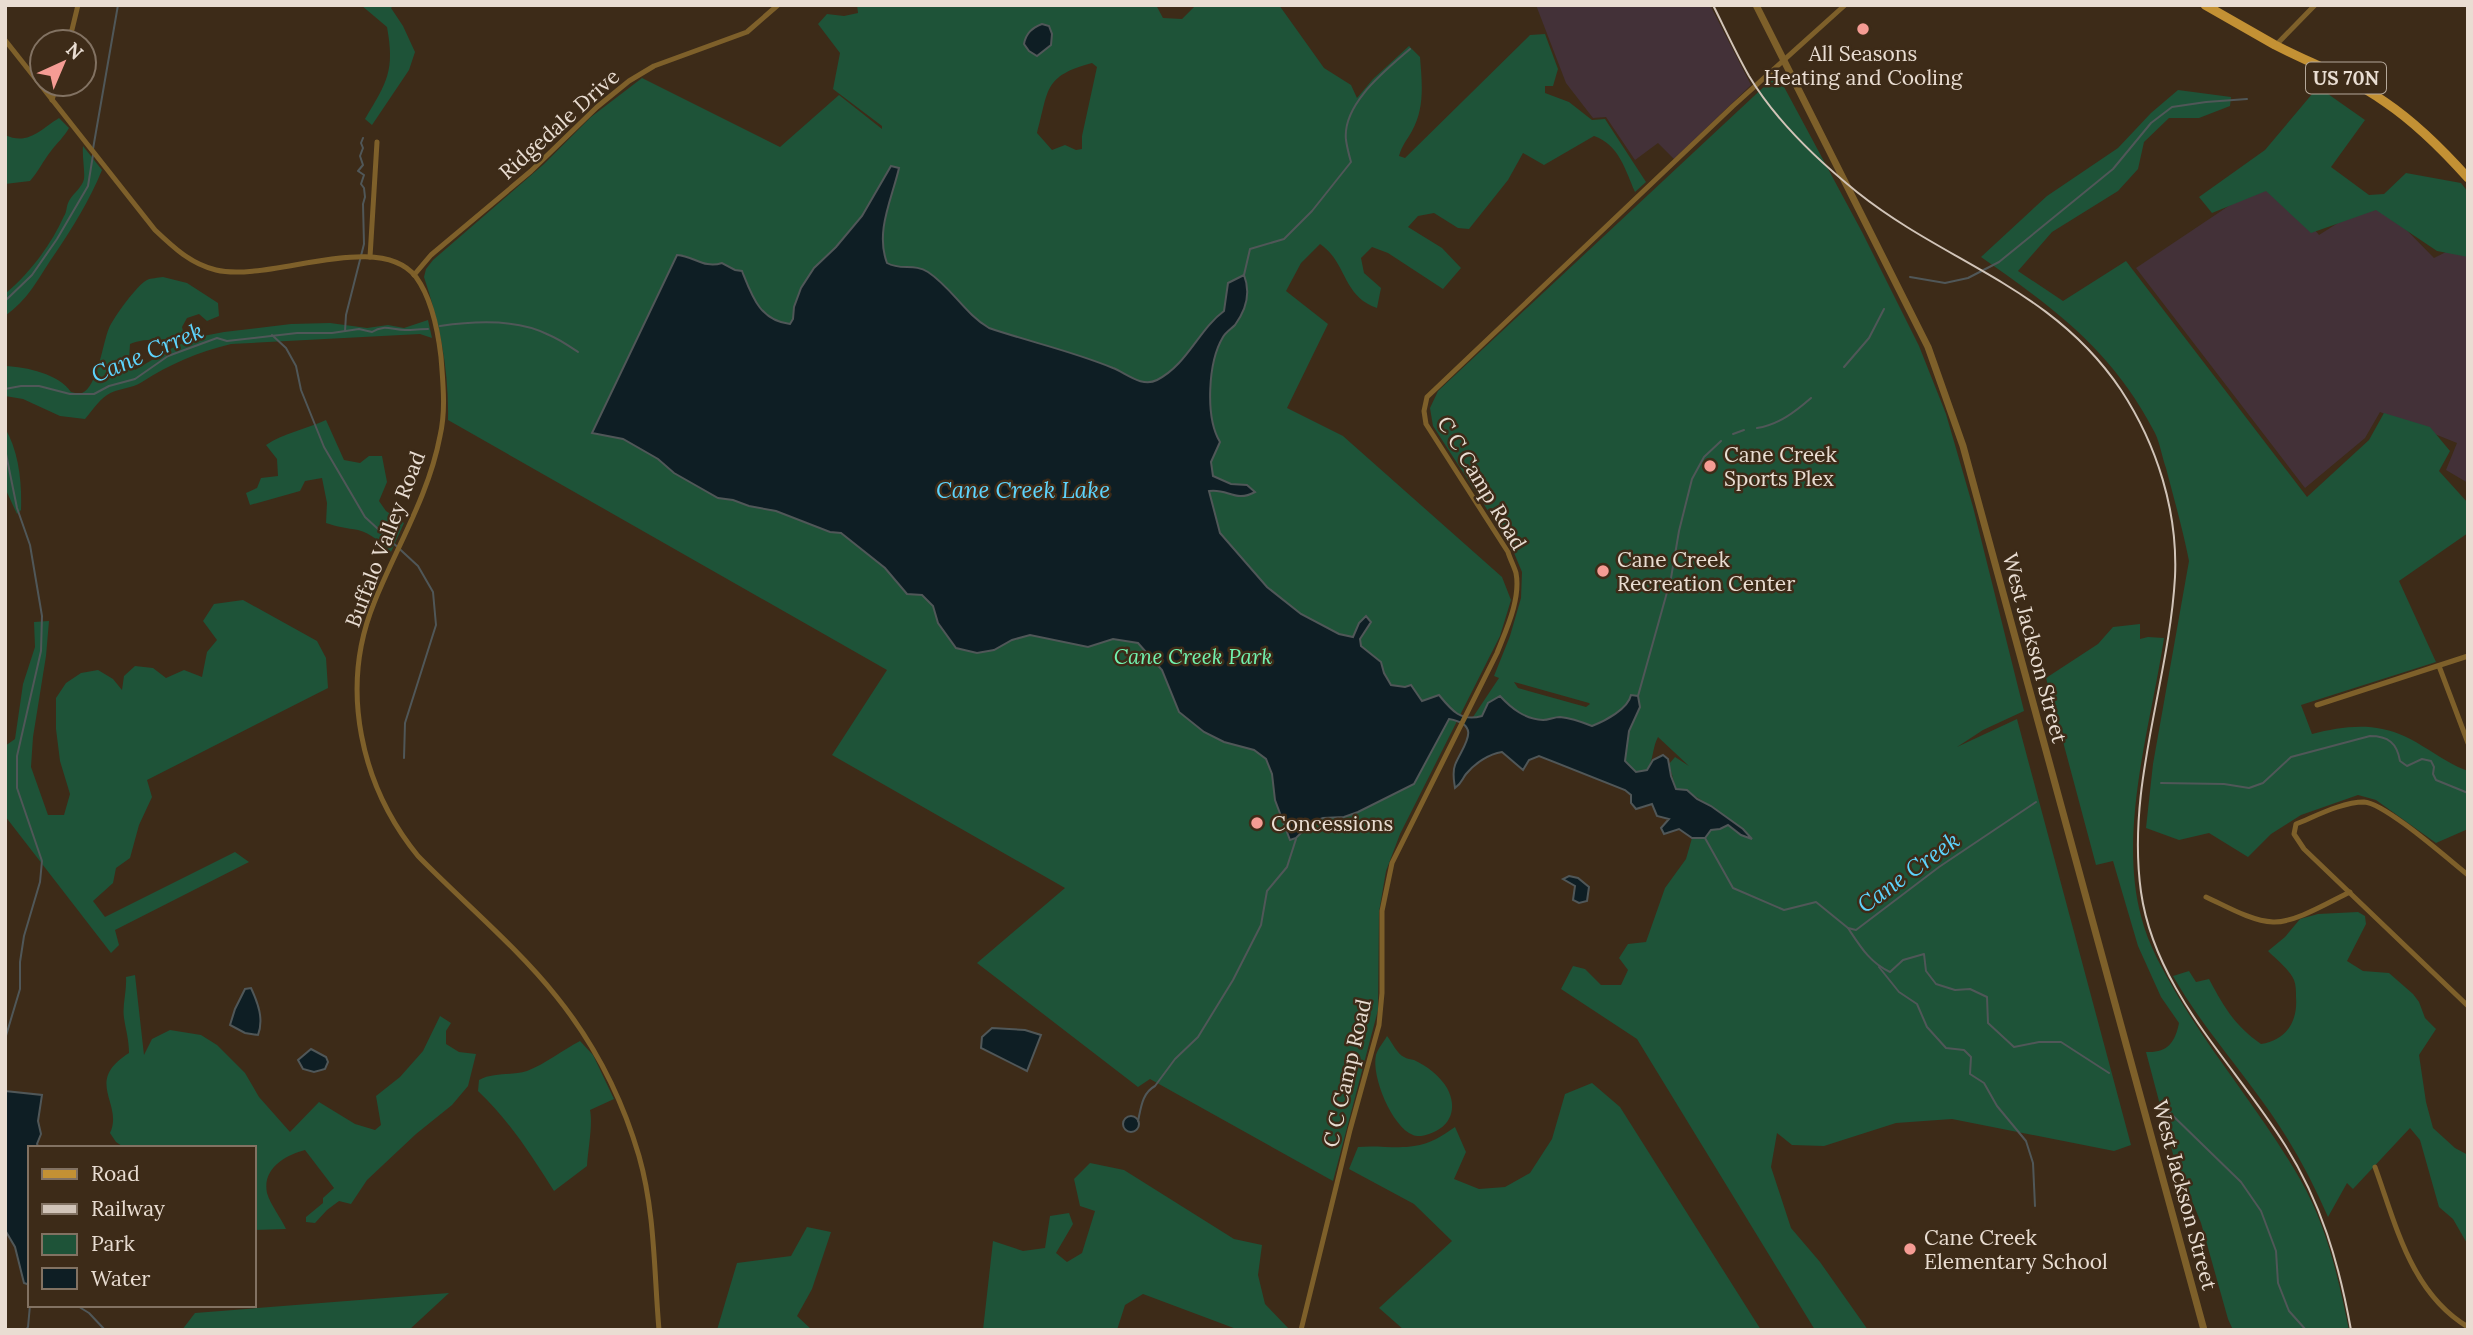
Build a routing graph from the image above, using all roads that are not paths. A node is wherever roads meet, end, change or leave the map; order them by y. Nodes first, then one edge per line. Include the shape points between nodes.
1 (78, 5) edge
2 (779, 5) edge
3 (1756, 5) edge
4 (1845, 5) edge
5 (2205, 5) edge
6 (2315, 5) edge
7 (72, 28) edge
8 (5, 40) edge
9 (2276, 45) junction
10 (1785, 61) junction
11 (52, 100) joint
12 (377, 142) dead end
13 (2468, 178) edge
14 (370, 257) junction
15 (414, 275) junction
16 (2468, 656) edge
17 (2439, 666) junction
18 (2317, 705) dead end
19 (2468, 743) edge
20 (2468, 875) edge
21 (2350, 892) junction
22 (2206, 897) dead end
23 (2468, 1006) edge
24 (2375, 1167) dead end
25 (2468, 1327) edge
26 (659, 1330) edge
27 (1301, 1330) edge
28 (2204, 1330) edge

1 - 7 street
2 - 15 street, Ridgedale Drive via 747,33 654,66 629,81
3 - 10 street, West Jackson Street
4 - 10 street, C C Camp Road
5 - 9 main road, US 70N
6 - 9 street
8 - 11 street
9 - 13 main road, US 70N via 2385,102 2421,130
10 - 27 street, C C Camp Road via 1427,397 1426,424 1508,552 1516,574 1516,592 1507,628 1392,863 1382,911 1378,1025
10 - 28 street, West Jackson Street via 1928,347 1945,390
11 - 14 street via 155,230 196,263 218,271 256,273 342,257
12 - 14 street
14 - 15 street
15 - 26 street, Buffalo Valley Road via 434,317 445,398 440,437 419,499 365,628 358,684 362,742 377,791 403,837 556,995 607,1073 639,1157 649,1206
16 - 17 street
17 - 18 street
17 - 19 street
20 - 21 street via 2399,821 2365,802 2296,824 2294,834
21 - 22 street via 2289,920 2272,922
21 - 23 street
24 - 25 street via 2419,1279 2447,1312

